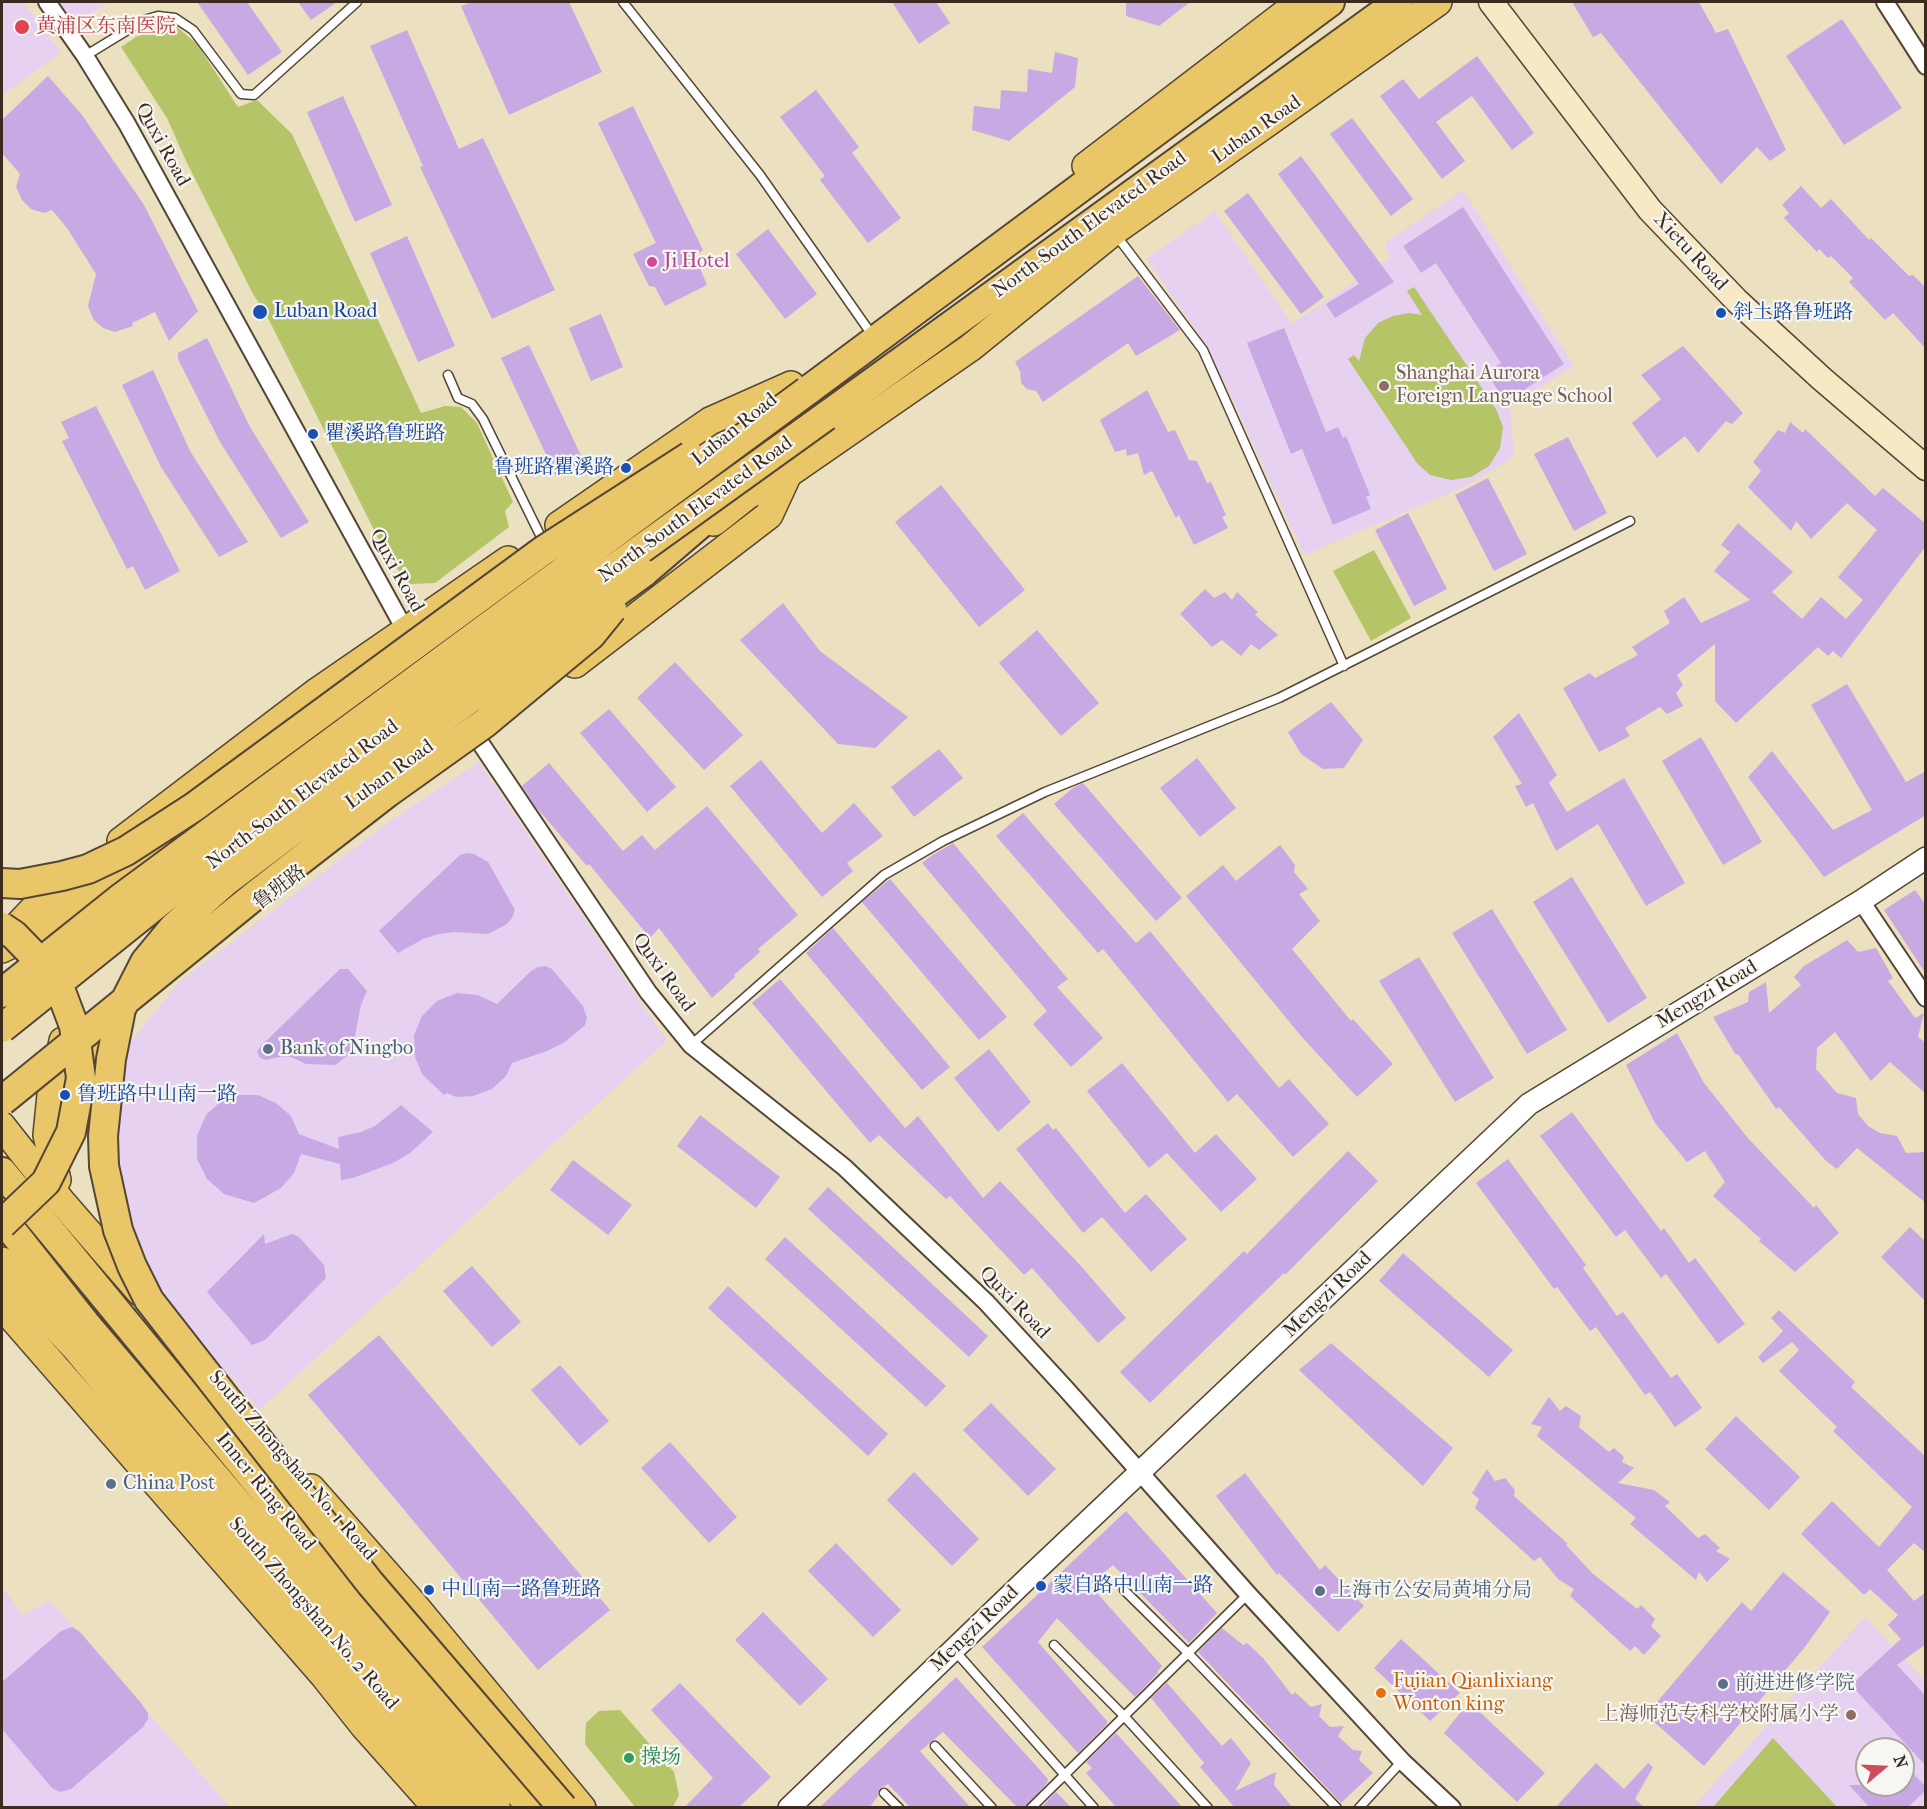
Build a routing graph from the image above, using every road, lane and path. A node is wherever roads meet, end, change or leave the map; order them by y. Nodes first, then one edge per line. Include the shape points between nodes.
1 (47, 2) edge
2 (357, 2) edge
3 (623, 2) edge
4 (1300, 2) edge
5 (1330, 2) edge
6 (1398, 2) edge
7 (1438, 2) edge
8 (1491, 2) edge
9 (1885, 2) edge
10 (85, 56) junction
11 (1926, 66) edge
12 (1113, 232) junction
13 (870, 332) junction
14 (448, 375) dead end
15 (799, 388) junction
16 (826, 416) junction
17 (1926, 468) edge
18 (1630, 521) dead end
19 (541, 537) junction
20 (643, 573) junction
21 (405, 631) junction
22 (422, 657) junction
23 (1344, 666) junction
24 (471, 729) junction
25 (1926, 858) edge
26 (8, 885) edge
27 (1861, 901) junction
28 (2, 927) edge
29 (2, 942) edge
30 (2, 949) edge
31 (153, 964) junction
32 (2, 993) edge
33 (1926, 998) edge
34 (122, 1009) junction
35 (2, 1028) edge
36 (65, 1034) junction
37 (691, 1046) junction
38 (81, 1078) junction
39 (2, 1090) edge
40 (2, 1101) edge
41 (2, 1126) edge
42 (71, 1132) junction
43 (2, 1137) edge
44 (5, 1167) edge
45 (62, 1201) junction
46 (2, 1218) edge
47 (2, 1224) edge
48 (118, 1230) junction
49 (2, 1261) edge
50 (2, 1285) edge
51 (140, 1291) junction
52 (2, 1306) edge
53 (1139, 1474) junction
54 (1124, 1590) dead end
55 (1248, 1594) junction
56 (1054, 1646) dead end
57 (954, 1650) junction
58 (1188, 1653) junction
59 (1124, 1716) junction
60 (430, 1730) junction
61 (935, 1746) dead end
62 (1401, 1761) junction
63 (1065, 1774) junction
64 (884, 1793) dead end
65 (437, 1808) edge
66 (465, 1808) edge
67 (480, 1808) edge
68 (496, 1808) edge
69 (532, 1808) edge
70 (545, 1808) edge
71 (563, 1808) edge
72 (582, 1808) edge
73 (789, 1808) edge
74 (898, 1808) edge
75 (992, 1808) edge
76 (1031, 1808) edge
77 (1094, 1808) edge
78 (1208, 1808) edge
79 (1337, 1808) edge
80 (1359, 1808) edge
81 (1452, 1808) edge

1 - 10 street, Quxi Road
2 - 10 lane via 254,95 242,94 193,30 175,18 158,16 144,20
3 - 13 lane via 760,175
4 - 13 main road, Luban Road
5 - 15 highway, North-South Elevated Road
6 - 16 highway, North-South Elevated Road
7 - 12 main road, Luban Road
8 - 17 main road, Xietu Road via 1650,210 1737,302
9 - 11 street
10 - 21 street, Quxi Road via 133,134
12 - 23 lane via 1203,351
12 - 24 main road, Luban Road via 970,348 788,474 748,495
13 - 15 main road, Luban Road
14 - 19 lane via 458,398 472,404 483,419
15 - 19 main road, Luban Road via 710,421
15 - 22 main road, Luban Road
15 - 26 highway, bridge via 544,550 151,836 88,869
15 - 32 highway, North-South Elevated Road, bridge via 122,897
16 - 20 highway, bridge
16 - 35 highway, North-South Elevated Road, bridge via 367,746 174,890
18 - 23 lane
19 - 21 main road, Luban Road
20 - 34 highway, bridge via 226,881 158,945
20 - 40 highway, bridge via 591,634 485,723 280,876
21 - 22 street, Quxi Road
21 - 29 main road, Luban Road via 318,691 42,900
22 - 24 street, Quxi Road
22 - 30 main road, Luban Road via 61,919
23 - 37 lane via 1280,698 1045,792 943,841 884,875
24 - 31 main road, Luban Road via 316,827
24 - 37 street, Quxi Road via 648,992
25 - 27 street, Mengzi Road
27 - 33 street
27 - 53 street, Mengzi Road via 1529,1104
28 - 38 highway, bridge via 46,969 62,994 74,1026
31 - 36 main road, Luban Road
31 - 51 main road via 138,984 122,1030 106,1200 120,1256
34 - 38 highway, bridge
34 - 48 highway, bridge via 111,1059 103,1136 104,1166
36 - 39 main road, Luban Road
36 - 45 main road via 51,1095 47,1135
37 - 53 street, Quxi Road via 844,1167 969,1286
38 - 42 highway, bridge
41 - 45 main road, South Zhongshan No. 1 Road
42 - 47 highway, bridge via 46,1182
42 - 48 highway, bridge
43 - 44 main road
44 - 69 highway, Inner Ring Road via 317,1556
44 - 70 main road, South Zhongshan No. 1 Road
45 - 51 main road, South Zhongshan No. 1 Road
46 - 60 highway, Inner Ring Road via 93,1332
48 - 71 highway, bridge via 149,1300 370,1584
49 - 67 main road, South Zhongshan No. 2 Road via 211,1494
50 - 66 highway via 61,1331 249,1558
51 - 72 main road, South Zhongshan No. 1 Road via 415,1606
52 - 65 main road
53 - 55 street, Quxi Road
53 - 57 street, Mengzi Road
54 - 58 lane
55 - 58 lane
55 - 62 street, Quxi Road
56 - 59 lane
57 - 63 lane
57 - 73 street, Mengzi Road
58 - 59 lane
58 - 79 lane
59 - 63 lane
59 - 78 lane
60 - 67 highway
60 - 68 highway, Inner Ring Road
61 - 75 lane
62 - 80 lane
62 - 81 street, Quxi Road
63 - 76 lane
63 - 77 lane
64 - 74 lane

